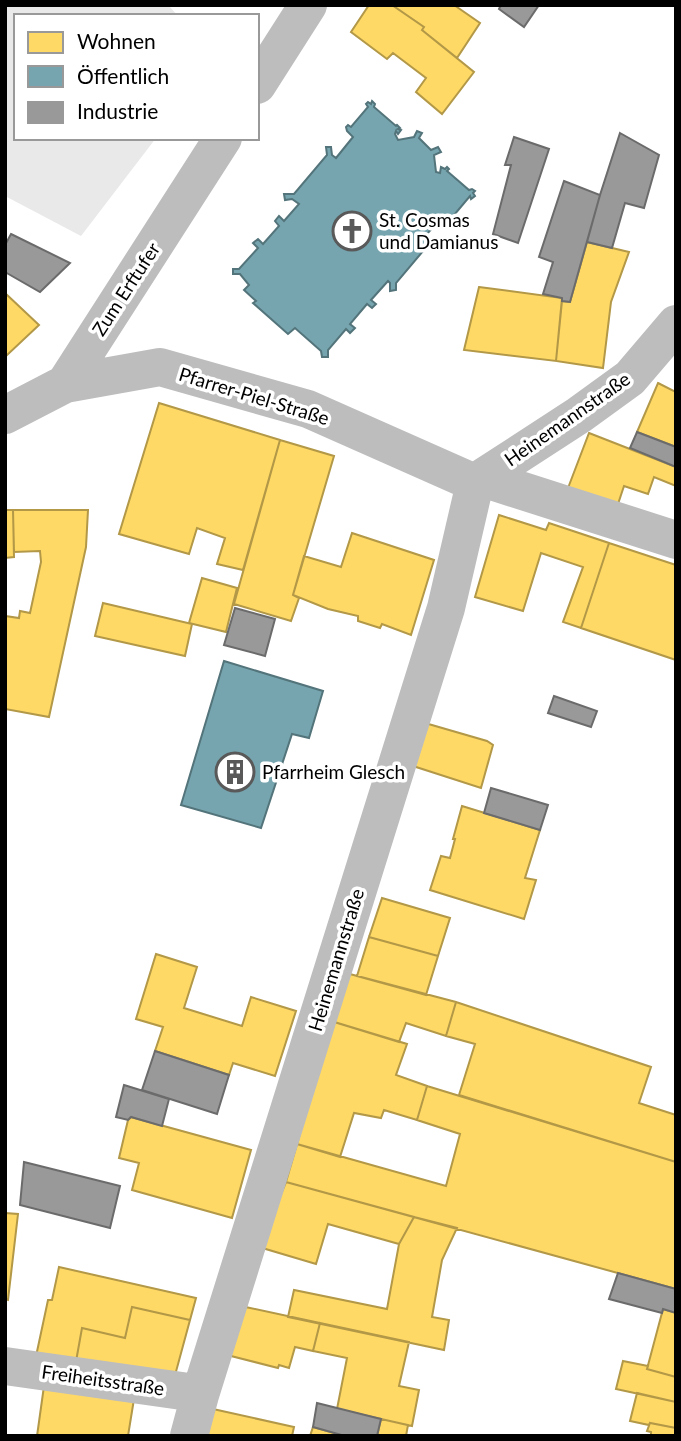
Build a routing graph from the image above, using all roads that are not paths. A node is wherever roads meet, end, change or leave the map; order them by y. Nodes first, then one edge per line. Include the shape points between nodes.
1 (308, 5) edge
2 (259, 82) edge
3 (222, 140) edge
4 (676, 324) edge
5 (65, 384) junction
6 (5, 415) edge
7 (478, 481) junction
8 (676, 540) edge
9 (5, 1366) edge
10 (200, 1395) junction
11 (190, 1436) edge

1 - 2 street
3 - 5 street, Zum Erftufer
4 - 7 street, Heinemannstraße via 630,378
5 - 6 street, Zum Erftufer
5 - 7 street, Pfarrer-Piel-Straße via 160,367 307,409
7 - 8 street, Pfarrer-Piel-Straße
7 - 10 street, Heinemannstraße via 446,608
9 - 10 street, Freiheitsstraße
10 - 11 street, Heinemannstraße

